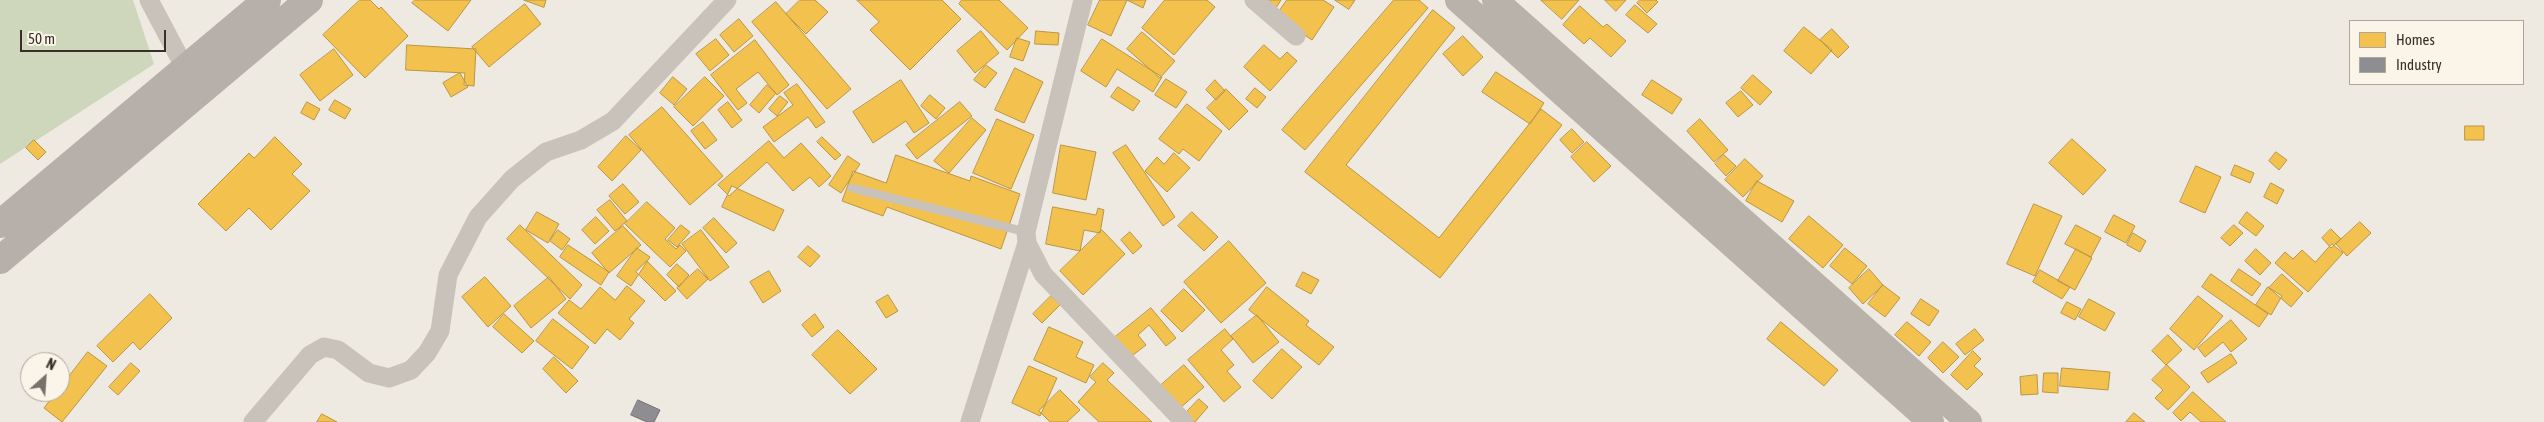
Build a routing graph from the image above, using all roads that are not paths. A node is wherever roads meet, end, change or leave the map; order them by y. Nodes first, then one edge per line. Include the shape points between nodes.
1 (149, 0) edge
2 (267, 0) edge
3 (309, 0) edge
4 (727, 0) edge
5 (1083, 0) edge
6 (1254, 0) edge
7 (1458, 0) edge
8 (1494, 0) edge
9 (1296, 36) dead end
10 (185, 68) junction
11 (1651, 158) junction
12 (852, 188) dead end
13 (0, 224) edge
14 (1026, 238) junction
15 (0, 260) edge
16 (1921, 419) edge
17 (253, 422) edge
18 (970, 422) edge
19 (1184, 422) edge
20 (1969, 422) edge

1 - 10 street
2 - 10 main road
3 - 15 main road
4 - 17 street via 613,121 581,140 546,152 512,179 478,217 448,275 440,331 427,353 411,370 389,378 370,373 338,350 324,347 310,355
5 - 14 street
6 - 9 street
7 - 11 main road
8 - 11 main road
10 - 13 main road
11 - 16 main road
11 - 20 main road
12 - 14 lane
14 - 18 street
14 - 19 street via 1043,274

